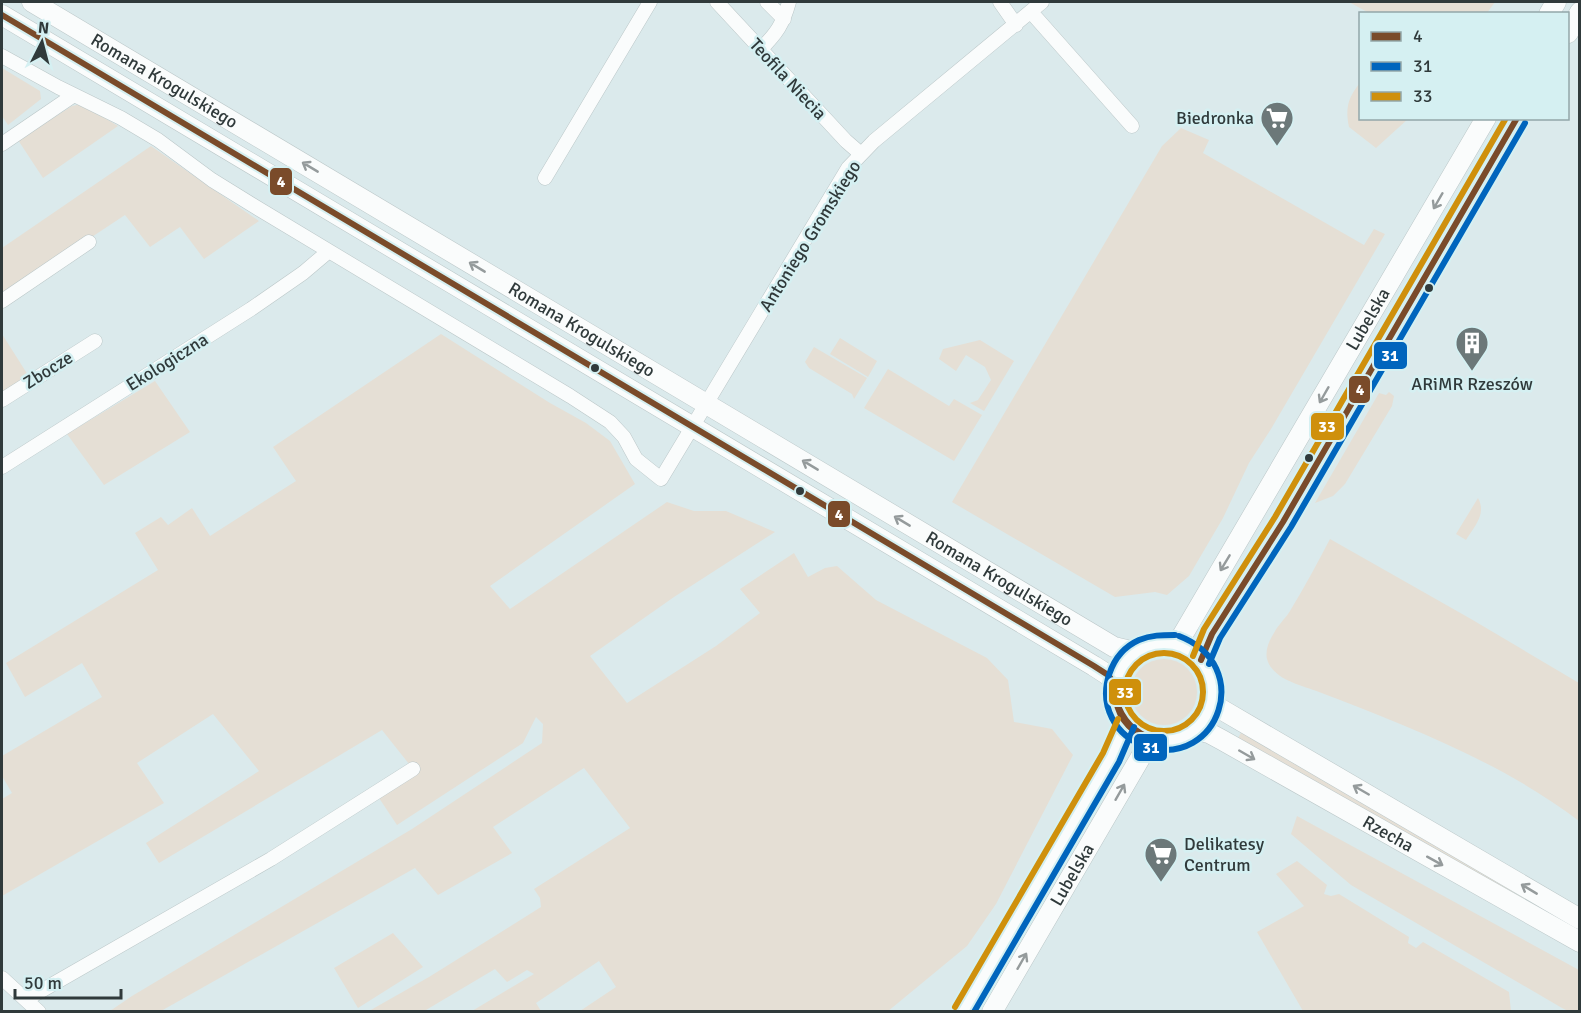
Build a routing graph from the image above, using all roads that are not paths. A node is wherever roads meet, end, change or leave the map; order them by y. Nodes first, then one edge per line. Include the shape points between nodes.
1 (32, 2) edge
2 (650, 2) edge
3 (717, 2) edge
4 (767, 2) edge
5 (789, 2) edge
6 (1000, 2) edge
7 (1042, 2) edge
8 (1031, 12) junction
9 (1580, 12) edge
10 (2, 15) edge
11 (784, 19) junction
12 (1016, 25) junction
13 (1569, 31) edge
14 (760, 50) junction
15 (2, 56) edge
16 (74, 94) junction
17 (1485, 120) edge
18 (1516, 120) edge
19 (1132, 126) dead end
20 (2, 144) edge
21 (861, 154) junction
22 (545, 178) dead end
23 (89, 242) dead end
24 (329, 251) junction
25 (2, 301) edge
26 (95, 341) dead end
27 (2, 400) edge
28 (708, 404) junction
29 (693, 428) junction
30 (2, 467) edge
31 (1175, 644) junction
32 (1136, 652) junction
33 (1201, 660) junction
34 (1115, 684) junction
35 (1212, 699) junction
36 (1126, 723) junction
37 (1195, 730) junction
38 (1154, 740) junction
39 (413, 769) dead end
40 (1580, 919) edge
41 (1580, 942) edge
42 (2, 978) edge
43 (27, 999) junction
44 (39, 1011) edge
45 (963, 1011) edge
46 (992, 1011) edge

28 -> 1 main road, Romana Krogulskiego
2 - 22 street
3 - 14 street, Teofila Niecia
4 - 11 street
5 - 11 street
6 - 12 street
7 - 8 street, Antoniego Gromskiego
8 - 12 street, Antoniego Gromskiego
8 - 19 street
9 - 13 main road
10 - 29 main road, Romana Krogulskiego
11 - 14 street via 776,35
12 - 21 street, Antoniego Gromskiego
14 - 21 street, Teofila Niecia
15 - 16 street
16 - 20 street
16 - 24 street via 158,140 212,180
17 -> 31 main road, Lubelska
18 - 33 main road, Lubelska via 1283,522 1212,634
21 - 28 street, Antoniego Gromskiego via 842,178
23 - 25 street
24 - 29 street, Antoniego Gromskiego via 610,422 636,459 661,479
24 - 30 street, Ekologiczna via 251,309
26 - 27 street, Zbocze
28 - 29 street, Antoniego Gromskiego
32 -> 28 main road, Romana Krogulskiego via 1114,647
29 - 34 main road, Romana Krogulskiego via 1108,675
31 - 32 main road via 1157,643
31 - 33 main road
32 - 34 main road via 1121,668
33 - 35 main road via 1212,681
34 - 36 main road via 1117,706
35 - 37 main road via 1206,717
40 -> 35 main road, Rzecha via 1220,708
36 - 38 main road
36 - 45 main road, Lubelska via 1111,757
37 - 38 main road via 1180,738
37 -> 41 main road, Rzecha via 1222,740
46 -> 38 main road, Lubelska via 1146,747
39 - 43 street via 271,859
42 - 43 street
43 - 44 street

